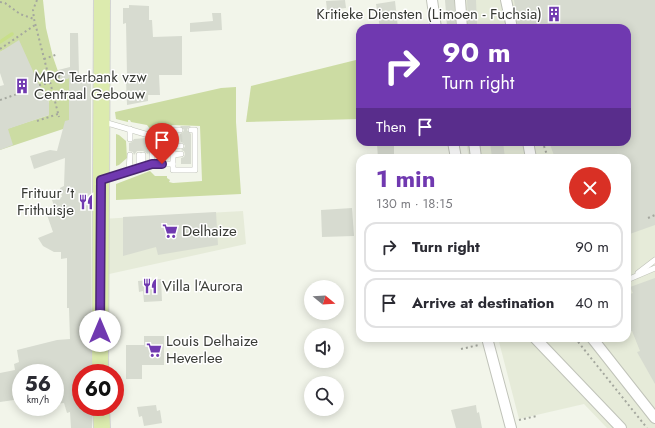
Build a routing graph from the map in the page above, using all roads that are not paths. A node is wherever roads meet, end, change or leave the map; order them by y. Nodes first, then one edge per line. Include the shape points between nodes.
1 (102, 0) edge
2 (432, 0) edge
3 (460, 0) edge
4 (506, 0) edge
5 (435, 24) edge
6 (462, 24) edge
7 (511, 24) edge
8 (101, 121) junction
9 (130, 129) junction
10 (180, 130) dead end
11 (191, 130) dead end
12 (152, 138) dead end
13 (173, 138) junction
14 (180, 138) dead end
15 (130, 139) dead end
16 (173, 146) junction
17 (181, 146) dead end
18 (152, 154) dead end
19 (181, 154) dead end
20 (130, 155) dead end
21 (141, 155) dead end
22 (173, 155) junction
23 (152, 164) junction
24 (173, 164) junction
25 (141, 168) junction
26 (130, 171) junction
27 (101, 180) junction
28 (655, 260) edge
29 (655, 268) edge
30 (631, 278) edge
31 (631, 279) edge
32 (488, 342) edge
33 (539, 342) edge
34 (595, 342) edge
35 (100, 364) edge
36 (101, 416) edge
37 (655, 418) edge
38 (511, 425) edge
39 (102, 428) edge
40 (621, 428) edge

1 - 8 main road
2 - 5 street
3 - 6 street
4 - 7 street
8 - 9 lane
8 - 27 main road
9 - 12 lane
9 - 15 lane
10 - 13 lane via 173,130
11 - 24 lane via 195,130 195,170 173,170
13 - 14 lane
13 - 16 lane
16 - 17 lane
16 - 22 lane
18 - 23 lane
19 - 22 lane
20 - 26 lane
21 - 25 lane
22 - 24 lane
23 - 24 lane
23 - 25 lane
25 - 26 lane
26 - 27 lane
27 - 35 main road
28 - 30 lane
29 - 31 lane
32 - 38 street
33 - 40 street
34 - 37 street
36 - 39 main road

